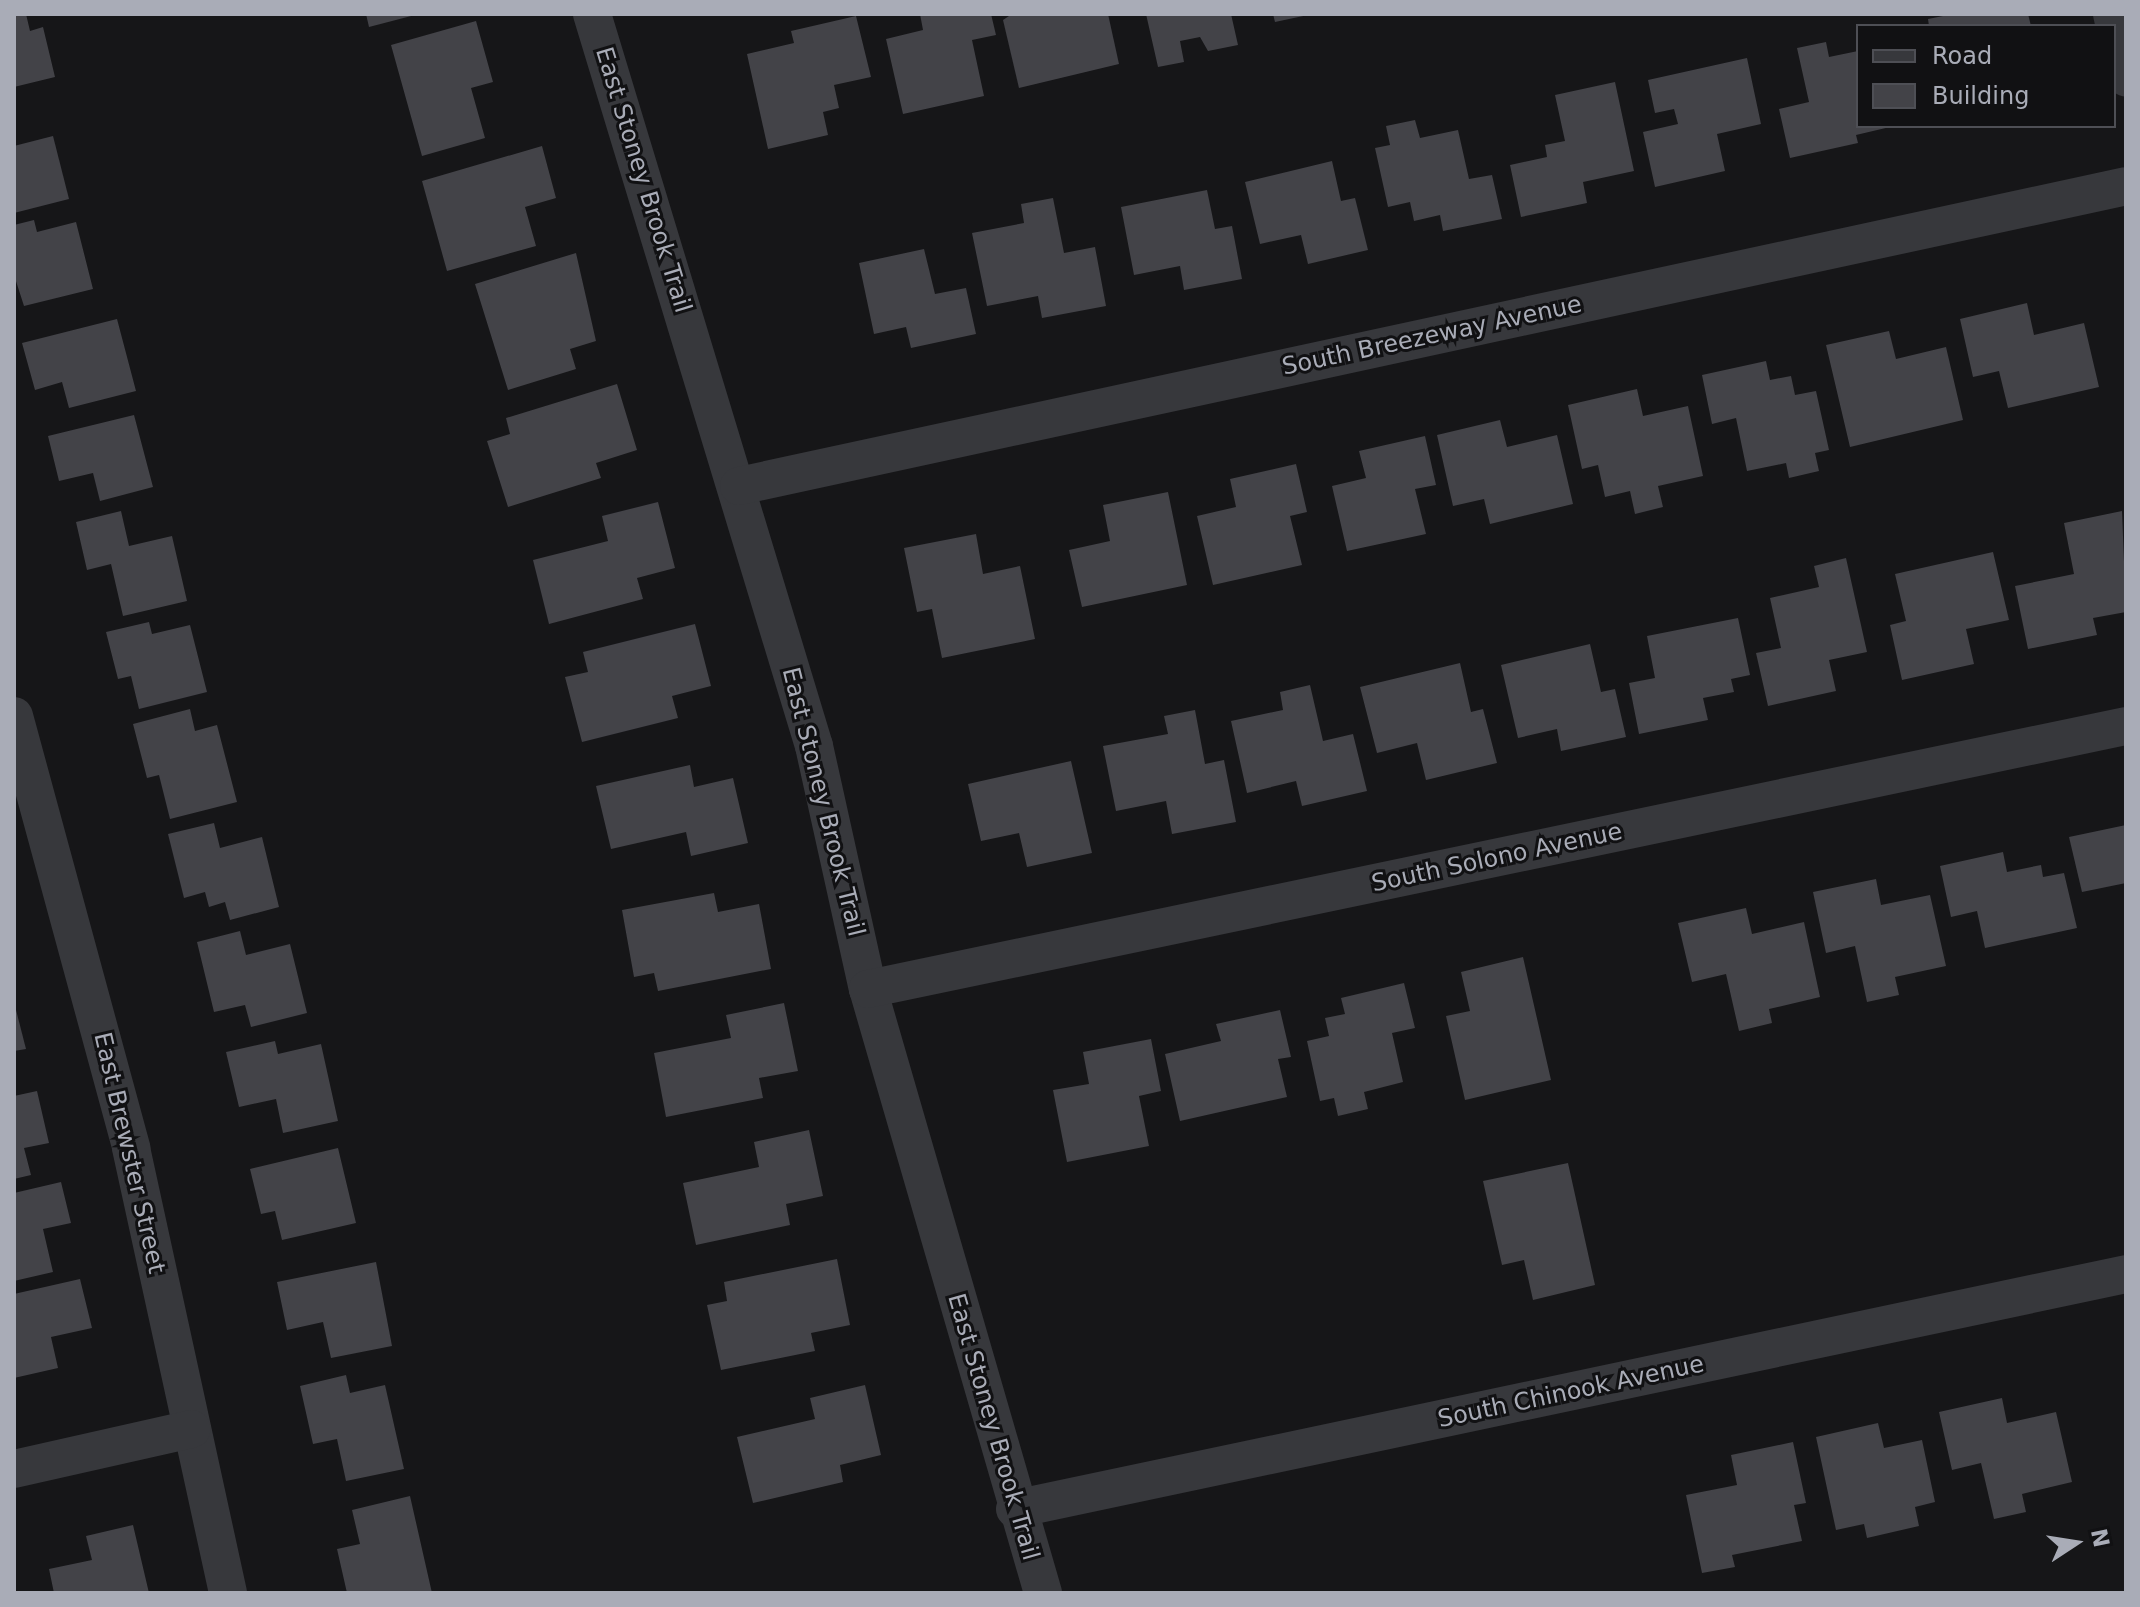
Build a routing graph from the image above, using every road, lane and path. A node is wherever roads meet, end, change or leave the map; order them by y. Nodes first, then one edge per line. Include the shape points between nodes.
1 (592, 14) edge
2 (2116, 32) edge
3 (2126, 77) edge
4 (2126, 186) edge
5 (739, 486) junction
6 (14, 716) edge
7 (2126, 726) edge
8 (868, 989) junction
9 (2126, 1274) edge
10 (192, 1429) junction
11 (14, 1469) edge
12 (1015, 1509) junction
13 (228, 1593) edge
14 (1043, 1593) edge

1 - 5 street, East Stoney Brook Trail
2 - 3 street
4 - 5 street, South Breezeway Avenue
5 - 8 street, East Stoney Brook Trail via 814,746
6 - 10 street, East Brewster Street via 110,1065
7 - 8 street, South Solono Avenue
8 - 12 street, East Stoney Brook Trail
9 - 12 street, South Chinook Avenue
10 - 11 street
10 - 13 street, East Brewster Street
12 - 14 street, East Stoney Brook Trail

